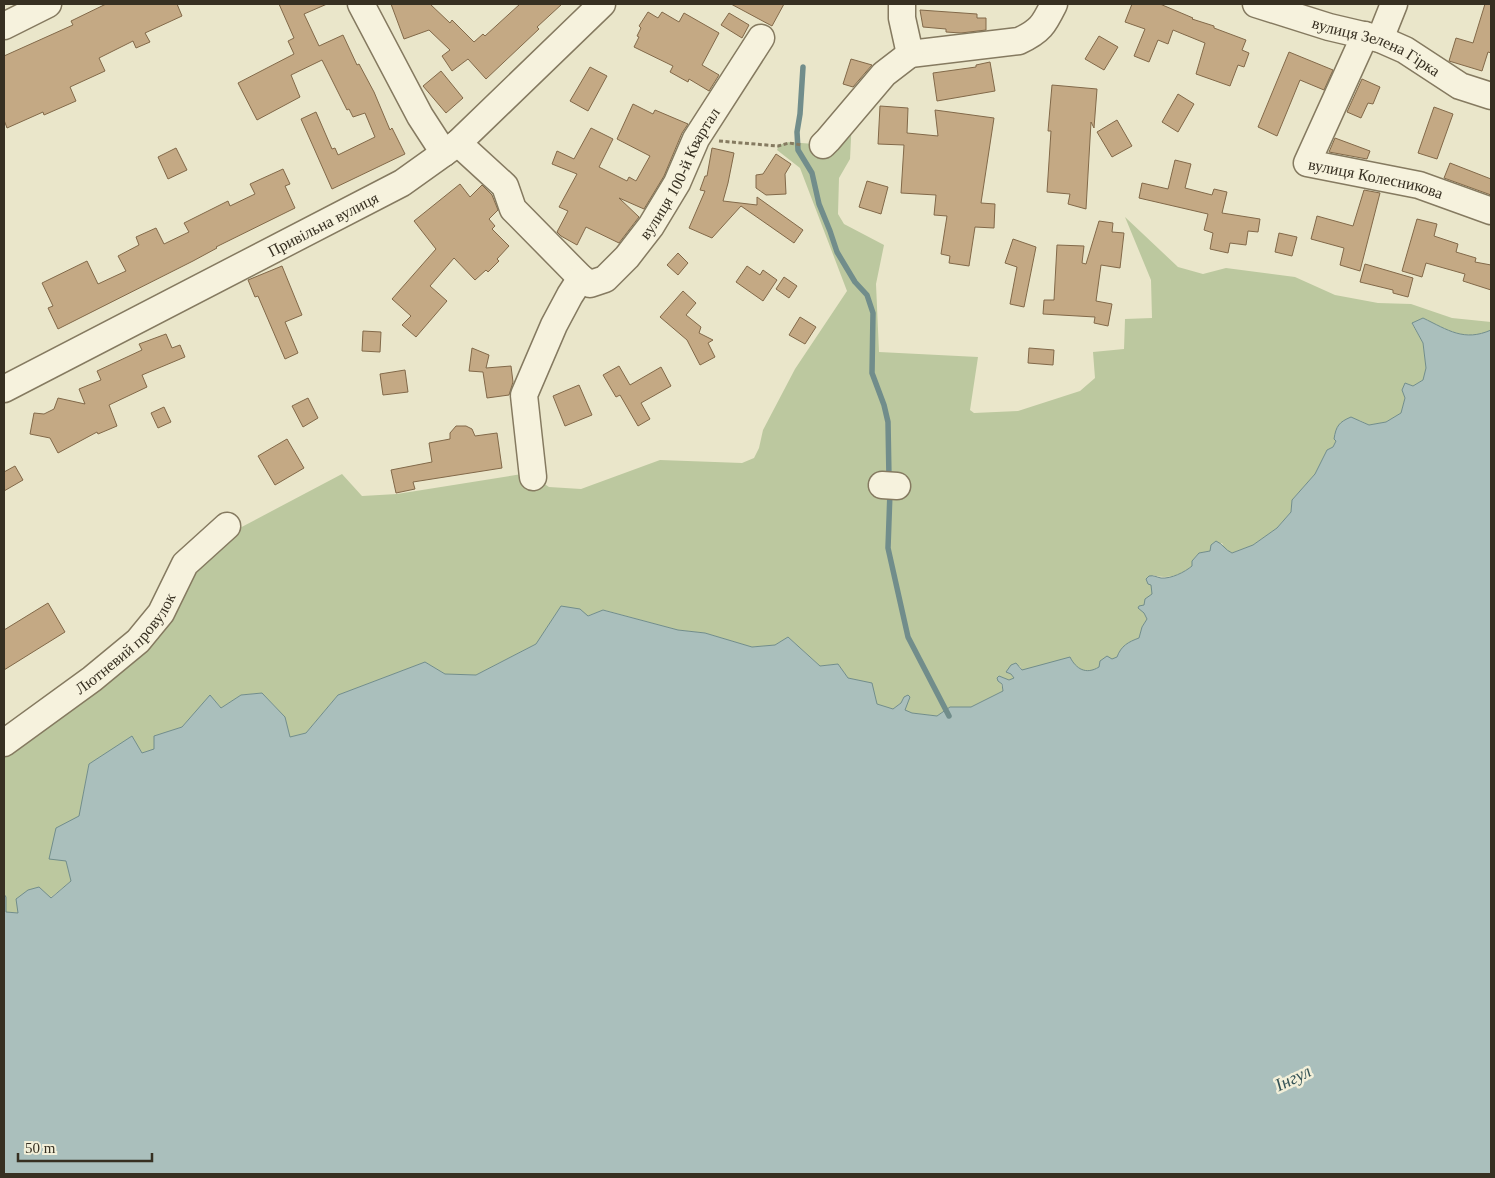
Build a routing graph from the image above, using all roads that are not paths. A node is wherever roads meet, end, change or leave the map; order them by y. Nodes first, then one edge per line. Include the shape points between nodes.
1 (48, 4) edge
2 (361, 4) edge
3 (602, 4) edge
4 (902, 4) edge
5 (1054, 4) edge
6 (1256, 4) edge
7 (1394, 4) edge
8 (4, 26) edge
9 (1372, 37) junction
10 (761, 38) dead end
11 (910, 54) junction
12 (1491, 96) edge
13 (812, 145) road end
14 (451, 148) junction
15 (1491, 211) edge
16 (581, 278) junction
17 (4, 389) edge
18 (533, 477) dead end
19 (227, 526) dead end
20 (4, 743) edge

1 - 8 street
2 - 14 street via 420,116
3 - 14 street, Привільна вулиця
4 - 11 street
5 - 11 street via 1045,23 1034,34 1019,41
6 - 9 street, вулиця Зелена Гірка
7 - 9 street, вулиця Колесникова
9 - 12 street, вулиця Зелена Гірка via 1405,50 1460,86
9 - 15 street, вулиця Колесникова via 1307,163 1419,185
10 - 16 street, вулиця 100-й Квартал via 696,139 677,183 651,226 605,279 590,284
11 - 13 street via 884,74 828,140
14 - 16 street via 505,186 513,209
14 - 17 street, Привільна вулиця via 402,183
16 - 18 street via 554,325 524,395
19 - 20 street, Лютневий провулок via 185,564 161,613 138,641

